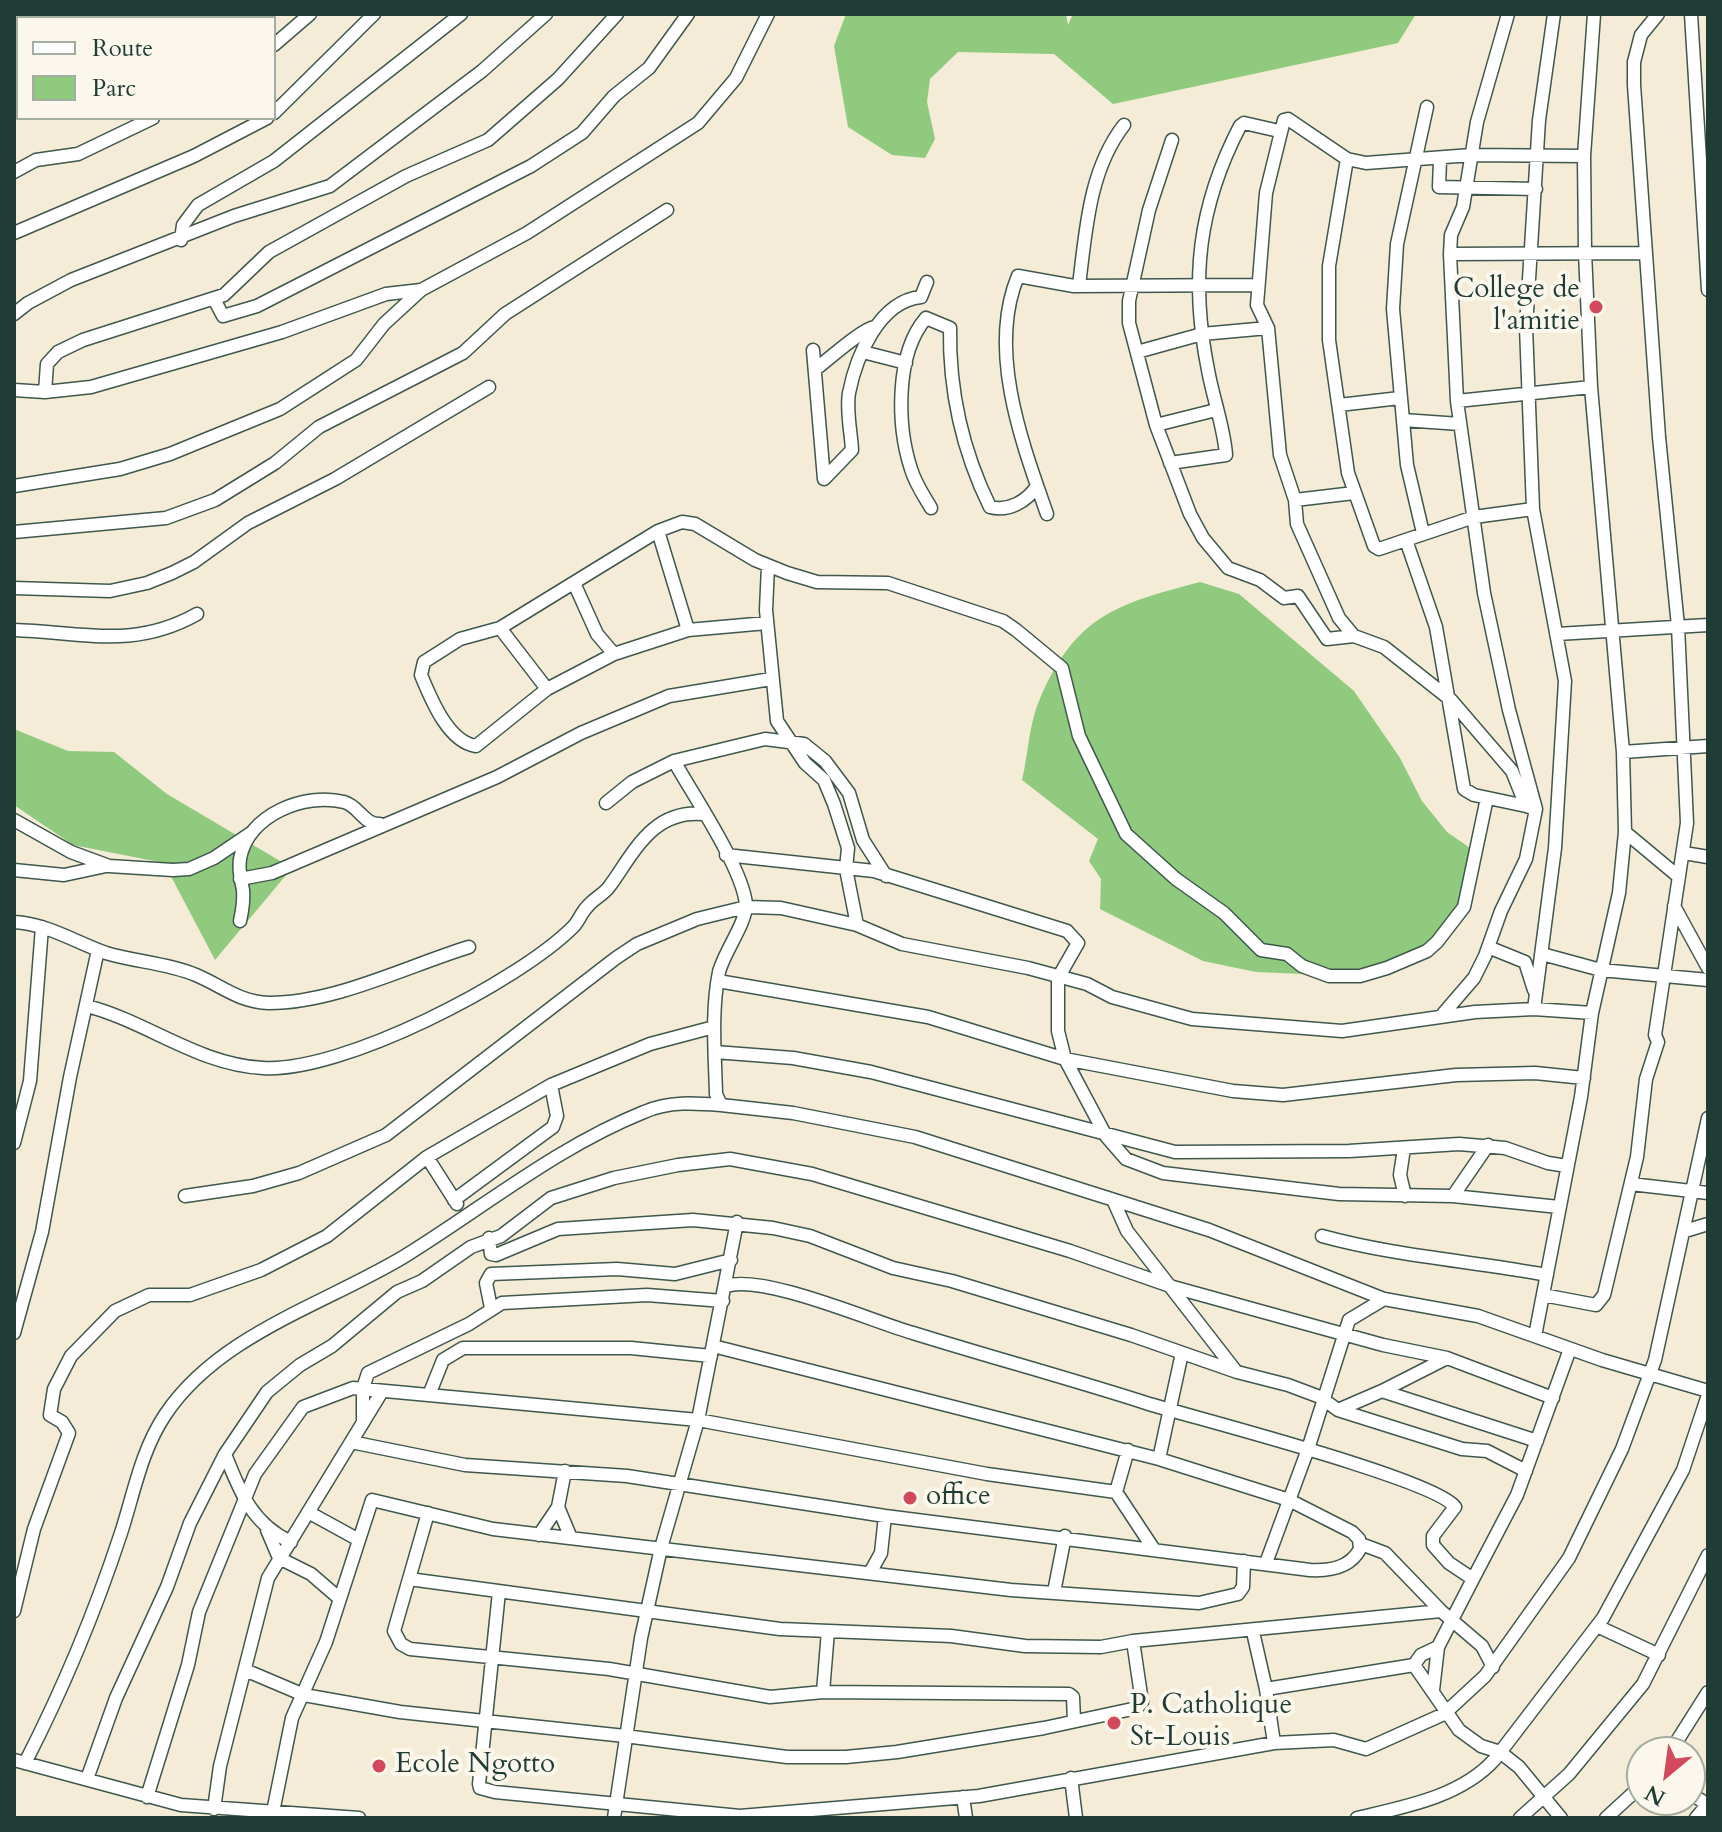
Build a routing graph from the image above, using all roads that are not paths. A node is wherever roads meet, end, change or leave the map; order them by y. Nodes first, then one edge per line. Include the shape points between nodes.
1 (310, 14) edge
2 (374, 14) edge
3 (461, 14) edge
4 (546, 14) edge
5 (617, 14) edge
6 (688, 14) edge
7 (768, 14) edge
8 (1508, 14) edge
9 (1554, 14) edge
10 (1594, 14) edge
11 (1658, 14) edge
12 (1691, 14) edge
13 (276, 43) edge
14 (1427, 107) dead end
15 (276, 111) edge
16 (149, 120) edge
17 (263, 120) edge
18 (1124, 125) dead end
19 (1279, 131) junction
20 (1172, 140) dead end
21 (1471, 155) junction
22 (1537, 155) junction
23 (1584, 156) junction
24 (1347, 159) junction
25 (1440, 159) junction
26 (1413, 161) junction
27 (14, 172) edge
28 (1467, 188) junction
29 (1536, 189) junction
30 (667, 210) dead end
31 (14, 233) edge
32 (181, 240) junction
33 (1585, 252) junction
34 (1646, 253) junction
35 (1450, 254) junction
36 (1531, 255) junction
37 (927, 282) dead end
38 (1133, 284) junction
39 (1079, 285) junction
40 (1200, 285) junction
41 (1258, 285) junction
42 (421, 290) junction
43 (1708, 290) edge
44 (214, 299) junction
45 (14, 314) edge
46 (875, 327) junction
47 (1268, 328) junction
48 (1202, 334) junction
49 (813, 350) dead end
50 (863, 352) junction
51 (1137, 352) junction
52 (906, 363) junction
53 (817, 368) junction
54 (489, 387) dead end
55 (1591, 387) junction
56 (14, 390) edge
57 (45, 392) junction
58 (1528, 392) junction
59 (1400, 398) junction
60 (1457, 401) junction
61 (1339, 405) junction
62 (1216, 410) junction
63 (1403, 420) junction
64 (1460, 424) junction
65 (1156, 425) junction
66 (1170, 463) junction
67 (14, 486) edge
68 (1037, 486) junction
69 (1354, 493) junction
70 (1295, 500) junction
71 (931, 508) dead end
72 (1533, 509) junction
73 (1047, 514) dead end
74 (1474, 517) junction
75 (658, 531) junction
76 (14, 532) edge
77 (1423, 533) junction
78 (1406, 540) junction
79 (768, 566) junction
80 (574, 583) junction
81 (14, 588) edge
82 (1332, 598) junction
83 (1305, 609) junction
84 (197, 614) dead end
85 (767, 623) junction
86 (1708, 625) edge
87 (1678, 626) junction
88 (500, 628) junction
89 (1613, 629) junction
90 (14, 630) edge
91 (688, 630) junction
92 (1557, 634) junction
93 (1354, 636) junction
94 (614, 654) junction
95 (771, 679) junction
96 (547, 689) junction
97 (1451, 700) junction
98 (793, 741) junction
99 (1708, 746) edge
100 (1682, 748) junction
101 (1623, 752) junction
102 (674, 761) junction
103 (1487, 798) junction
104 (606, 803) dead end
105 (1531, 808) junction
106 (704, 814) junction
107 (14, 820) edge
108 (395, 820) junction
109 (1625, 832) junction
110 (251, 833) junction
111 (1684, 853) junction
112 (726, 855) junction
113 (1708, 857) edge
114 (109, 866) junction
115 (846, 869) junction
116 (14, 870) edge
117 (886, 876) junction
118 (1679, 877) junction
119 (240, 879) junction
120 (1674, 906) junction
121 (746, 907) junction
122 (240, 921) dead end
123 (14, 922) edge
124 (857, 925) junction
125 (42, 927) junction
126 (469, 947) dead end
127 (1488, 947) junction
128 (98, 950) junction
129 (1542, 954) junction
130 (1568, 960) junction
131 (1708, 968) edge
132 (1601, 970) junction
133 (1539, 971) junction
134 (1661, 976) junction
135 (1058, 978) junction
136 (1708, 980) edge
137 (718, 981) junction
138 (1536, 992) junction
139 (87, 1006) junction
140 (1534, 1009) junction
141 (1592, 1013) junction
142 (1443, 1014) junction
143 (714, 1027) junction
144 (715, 1052) junction
145 (1065, 1059) junction
146 (1584, 1078) junction
147 (551, 1085) junction
148 (721, 1105) junction
149 (1708, 1119) edge
150 (1106, 1136) junction
151 (14, 1143) edge
152 (1488, 1145) junction
153 (1404, 1148) junction
154 (427, 1157) junction
155 (1567, 1166) junction
156 (1631, 1184) junction
157 (1657, 1187) junction
158 (1692, 1192) junction
159 (1708, 1193) edge
160 (185, 1196) dead end
161 (1405, 1196) junction
162 (1453, 1196) junction
163 (454, 1200) junction
164 (1114, 1202) junction
165 (1559, 1207) junction
166 (1689, 1207) junction
167 (466, 1216) junction
168 (737, 1222) junction
169 (1708, 1224) edge
170 (1685, 1231) junction
171 (1322, 1236) dead end
172 (489, 1238) junction
173 (731, 1260) junction
174 (1547, 1275) junction
175 (726, 1286) junction
176 (1173, 1287) junction
177 (1543, 1295) junction
178 (1384, 1299) junction
179 (723, 1301) junction
180 (491, 1308) junction
181 (14, 1333) edge
182 (1343, 1333) junction
183 (1535, 1336) junction
184 (1570, 1349) junction
185 (712, 1351) junction
186 (1182, 1353) junction
187 (1447, 1358) junction
188 (1237, 1372) junction
189 (1650, 1374) junction
190 (363, 1388) junction
191 (1382, 1391) junction
192 (381, 1393) junction
193 (1708, 1393) edge
194 (429, 1395) junction
195 (1553, 1398) junction
196 (1324, 1400) junction
197 (1338, 1410) junction
198 (1172, 1411) junction
199 (698, 1420) junction
200 (363, 1423) junction
201 (1537, 1441) junction
202 (351, 1442) junction
203 (1308, 1449) junction
204 (1128, 1450) junction
205 (225, 1454) junction
206 (1159, 1459) junction
207 (565, 1471) junction
208 (1526, 1471) junction
209 (678, 1485) junction
210 (1116, 1492) junction
211 (244, 1496) junction
212 (1289, 1500) junction
213 (558, 1507) junction
214 (308, 1512) junction
215 (428, 1513) junction
216 (885, 1516) junction
217 (267, 1530) junction
218 (539, 1535) junction
219 (1065, 1536) junction
220 (571, 1538) junction
221 (359, 1540) junction
222 (291, 1542) junction
223 (1361, 1544) junction
224 (661, 1548) junction
225 (1153, 1548) junction
226 (1708, 1555) edge
227 (279, 1558) junction
228 (1244, 1561) junction
229 (1266, 1563) junction
230 (871, 1571) junction
231 (409, 1579) junction
232 (1473, 1579) junction
233 (499, 1592) junction
234 (1054, 1592) junction
235 (340, 1599) junction
236 (14, 1611) edge
237 (647, 1611) junction
238 (1446, 1614) junction
239 (1597, 1626) junction
240 (828, 1631) junction
241 (1253, 1632) junction
242 (1133, 1641) junction
243 (1438, 1647) junction
244 (1659, 1655) junction
245 (492, 1659) junction
246 (1414, 1665) junction
247 (1493, 1667) junction
248 (245, 1670) junction
249 (635, 1673) junction
250 (1266, 1689) junction
251 (1433, 1690) junction
252 (823, 1692) junction
253 (1708, 1692) edge
254 (304, 1695) junction
255 (1444, 1714) junction
256 (1074, 1721) junction
257 (485, 1722) junction
258 (625, 1736) junction
259 (1680, 1736) edge
260 (1274, 1743) junction
261 (1500, 1752) junction
262 (20, 1762) edge
263 (1071, 1778) junction
264 (87, 1779) junction
265 (147, 1797) junction
266 (963, 1797) junction
267 (1544, 1798) junction
268 (1626, 1800) edge
269 (616, 1803) junction
270 (1708, 1804) edge
271 (214, 1809) junction
272 (273, 1812) junction
273 (812, 1814) edge
274 (740, 1817) edge
275 (359, 1818) edge
276 (614, 1818) edge
277 (966, 1818) edge
278 (1076, 1818) edge
279 (1357, 1818) edge
280 (1520, 1818) edge
281 (1561, 1818) edge
282 (1606, 1818) edge
283 (1696, 1818) edge

1 - 13 street
2 - 15 street
3 - 32 street via 274,161 198,205 183,225
4 - 32 street via 482,71 330,186 234,216
5 - 44 street via 558,79 488,140 406,176 269,252 235,287
6 - 44 street via 655,60 614,96 588,129 531,166 257,306 223,316
7 - 42 street via 736,78 698,123 527,233
8 - 21 street
9 - 22 street
10 - 23 street
11 - 34 street via 1643,29 1634,62
12 - 43 street
14 - 26 street
16 - 27 street via 78,154 36,160
17 - 31 street via 194,156
18 - 39 street via 1104,158 1093,191
19 - 24 street via 1288,119
19 - 40 street via 1242,124 1224,155 1202,226
19 - 41 street via 1266,193
20 - 38 street
21 - 22 street
21 - 25 street
21 - 28 street
22 - 23 street
22 - 29 street
23 - 33 street
24 - 26 street
24 - 61 street via 1328,282 1329,340
25 - 26 street
25 - 28 street via 1439,187
26 - 59 street via 1394,276
28 - 29 street
28 - 35 street
29 - 36 street
30 - 76 street via 505,314 463,353 319,427 275,463 215,500 166,518
32 - 45 street via 71,280
33 - 34 street
33 - 36 street
33 - 55 street
34 - 87 street
35 - 36 street
35 - 60 street
36 - 58 street
37 - 46 street via 921,297 911,298
38 - 39 street
38 - 40 street
38 - 51 street via 1128,317
39 - 68 street via 1020,275 1008,312 1008,363
40 - 41 street
40 - 48 street
41 - 47 street via 1257,305
42 - 57 street via 386,294 282,332 91,387
42 - 67 street via 356,360 280,409 170,454
44 - 57 street via 58,352 47,364
46 - 50 street
46 - 53 street via 860,332
47 - 48 street
47 - 70 street via 1280,455
48 - 51 street
48 - 62 street
49 - 53 street
50 - 52 street
50 - 53 street via 848,395 852,450 824,479
51 - 65 street
52 - 68 street via 926,318 948,325 949,371 967,452 990,507 1022,502
52 - 71 street via 902,407 908,459
54 - 81 street via 335,479 248,523 172,573 110,591
55 - 58 street
55 - 89 street
56 - 57 street
58 - 60 street
58 - 72 street
59 - 61 street
59 - 63 street
60 - 64 street
61 - 69 street
62 - 65 street
62 - 66 street via 1226,455
63 - 64 street
63 - 77 street
64 - 74 street
65 - 66 street
66 - 83 street via 1211,552 1228,568 1260,580 1284,598 1298,596
68 - 73 street
69 - 70 street
69 - 78 street via 1376,548
70 - 82 street via 1297,524
72 - 74 street
72 - 92 street
74 - 77 street
74 - 105 street via 1484,593
75 - 79 street via 682,522 695,524
75 - 80 street
75 - 91 street
77 - 78 street
78 - 97 street via 1436,627
79 - 85 street
79 - 103 street via 817,582 888,583 1016,630 1062,668 1079,736 1126,834 1261,950 1287,954 1329,976 1360,976 1387,968 1437,942 1464,907
80 - 88 street
80 - 94 street via 597,634
82 - 83 street
82 - 93 street
83 - 93 street via 1327,639
84 - 90 street via 171,628 125,637
85 - 91 street
85 - 95 street
86 - 87 street
87 - 89 street
87 - 100 street
88 - 96 street
88 - 96 street via 460,639 424,662 421,675 440,715 467,745 476,746
89 - 92 street
89 - 101 street
91 - 94 street
92 - 129 street via 1565,681 1563,750
93 - 97 street via 1388,649
94 - 96 street
95 - 98 street via 777,721
95 - 108 street via 669,696
97 - 103 street via 1463,786
97 - 105 street via 1512,771
98 - 102 street via 733,744
98 - 115 street via 826,784 848,848
98 - 117 street via 812,748 845,787 863,840
99 - 100 street
100 - 101 street
100 - 111 street
101 - 109 street
102 - 104 street via 632,782
102 - 106 street
103 - 105 street
105 - 127 street via 1526,859
106 - 112 street
106 - 139 street via 667,822 644,836 574,927 506,975 404,1033 341,1054 280,1068 222,1062
107 - 114 street
108 - 110 street via 375,825 348,803 322,799 297,803
108 - 119 street via 272,873
109 - 118 street
109 - 132 street via 1619,893
110 - 114 street via 189,869
110 - 119 street via 242,848
111 - 113 street
111 - 118 street
112 - 115 street
112 - 121 street
114 - 116 street via 64,875
115 - 117 street
115 - 124 street
117 - 135 street via 1067,931 1077,947
118 - 120 street
119 - 122 street
120 - 131 street
120 - 134 street
121 - 124 street via 781,908
121 - 137 street
121 - 160 street via 697,919 627,951 386,1135 299,1173
123 - 125 street
124 - 135 street via 902,944
125 - 128 street
125 - 151 street via 30,1081
126 - 128 street via 330,993 268,1003 243,1000 167,966
127 - 138 street via 1525,962
127 - 142 street via 1474,978
128 - 139 street
129 - 130 street
129 - 133 street
130 - 132 street
130 - 133 street
132 - 134 street
132 - 141 street
133 - 138 street
134 - 136 street
134 - 156 street via 1658,1042 1646,1079
135 - 142 street via 1192,1019 1342,1031
135 - 145 street via 1058,1031
137 - 143 street
137 - 145 street via 928,1017
138 - 140 street
139 - 181 street via 42,1232
140 - 141 street
140 - 142 street
141 - 146 street
143 - 144 street
143 - 147 street via 641,1047
144 - 148 street
144 - 150 street via 871,1072
145 - 146 street via 1197,1086 1277,1095 1456,1075 1545,1073
145 - 150 street
146 - 155 street
147 - 154 street
147 - 163 street via 557,1106 553,1127
148 - 164 street via 906,1135
148 - 167 street via 686,1103 646,1110 577,1144
149 - 158 street
150 - 153 street via 1180,1152
150 - 161 street via 1126,1159 1163,1173 1339,1194
152 - 153 street
152 - 155 street
152 - 162 street
153 - 161 street via 1400,1175
154 - 163 street
154 - 236 street via 313,1245 190,1295 149,1295 115,1311 94,1329 71,1356 54,1389 50,1415 69,1433 34,1529
155 - 165 street
156 - 157 street
156 - 177 street via 1602,1301 1596,1305
157 - 158 street
157 - 166 street
158 - 159 street
158 - 166 street
161 - 162 street
162 - 165 street
163 - 167 street
164 - 176 street via 1127,1231
164 - 178 street via 1209,1230
165 - 174 street
166 - 170 street
167 - 262 street via 404,1257 261,1333 192,1382 176,1400 144,1456 56,1701
168 - 172 street via 558,1229 496,1255 491,1254
168 - 173 street
168 - 186 street via 810,1236 893,1268 952,1281
169 - 170 street
170 - 189 street
171 - 174 street via 1369,1249
172 - 176 street via 501,1236 557,1195 662,1167 730,1159 843,1183
172 - 205 street via 395,1293 332,1346 279,1380
173 - 175 street
173 - 180 street via 675,1274 617,1269 491,1274 486,1283
174 - 177 street
175 - 179 street
175 - 198 street via 786,1292
176 - 182 street
176 - 188 street
177 - 183 street
178 - 182 street via 1354,1314
178 - 183 street via 1478,1316
179 - 180 street via 647,1295 519,1301
179 - 185 street
180 - 190 street via 370,1372
182 - 187 street
182 - 196 street
183 - 184 street
184 - 189 street
184 - 195 street
185 - 194 street via 463,1348 447,1355
185 - 199 street
185 - 204 street
186 - 188 street
186 - 198 street
187 - 191 street
187 - 195 street
188 - 196 street
189 - 193 street
189 - 247 street via 1575,1549
190 - 192 street
190 - 200 street
190 - 211 street via 303,1407 262,1460
191 - 197 street
191 - 201 street
192 - 194 street
192 - 200 street
193 - 239 street via 1679,1478
194 - 199 street
195 - 201 street
196 - 197 street
196 - 203 street
197 - 208 street via 1462,1449 1487,1451
198 - 203 street
198 - 206 street
199 - 209 street
199 - 210 street via 987,1474
200 - 202 street
201 - 208 street
202 - 207 street via 465,1465
202 - 214 street
203 - 212 street
203 - 232 street via 1411,1483 1454,1504 1433,1536 1433,1545
204 - 206 street
204 - 210 street
205 - 211 street
205 - 264 street via 190,1523
206 - 212 street
207 - 209 street
207 - 213 street
208 - 232 street
209 - 216 street
209 - 224 street
210 - 225 street
211 - 217 street
211 - 265 street via 199,1612
212 - 223 street via 1352,1532
212 - 229 street
213 - 218 street
213 - 220 street
214 - 221 street
214 - 222 street
215 - 218 street
215 - 221 street via 372,1500
215 - 231 street
216 - 219 street
216 - 230 street via 881,1553
217 - 222 street
217 - 227 street
218 - 220 street
219 - 225 street
219 - 234 street
220 - 224 street
221 - 235 street
222 - 227 street
223 - 229 street via 1356,1557 1338,1568
223 - 238 street via 1385,1553
224 - 230 street
224 - 237 street
225 - 228 street
226 - 244 street
227 - 235 street via 311,1574
227 - 248 street via 263,1593
228 - 229 street
228 - 234 street via 1241,1592 1212,1602
230 - 234 street
231 - 233 street
231 - 245 street via 394,1631 401,1644
232 - 238 street
233 - 237 street
233 - 245 street
235 - 254 street
237 - 240 street
237 - 249 street
238 - 241 street via 1356,1617
238 - 243 street
238 - 247 street via 1482,1646
239 - 244 street
239 - 261 street
240 - 242 street via 951,1636 1025,1646 1101,1647
240 - 252 street
241 - 242 street
241 - 250 street
242 - 256 street via 1140,1707
243 - 246 street
243 - 251 street
244 - 267 street via 1643,1684
245 - 249 street
245 - 257 street
246 - 250 street
246 - 251 street
247 - 255 street
248 - 254 street
248 - 271 street
249 - 252 street via 770,1697
249 - 258 street
250 - 260 street
251 - 255 street
252 - 256 street via 1069,1694
253 - 259 street
254 - 257 street
254 - 272 street via 292,1718
255 - 260 street via 1366,1749 1334,1740
255 - 261 street via 1467,1738
256 - 258 street via 846,1757 758,1755
257 - 258 street
257 - 269 street via 480,1788
258 - 269 street
260 - 263 street
261 - 267 street
261 - 279 street via 1479,1775 1456,1787
262 - 264 street
263 - 266 street
263 - 278 street
264 - 265 street
265 - 271 street
266 - 273 street
266 - 277 street
267 - 280 street
267 - 281 street
268 - 282 street
269 - 274 street
269 - 276 street
270 - 283 street
271 - 272 street
272 - 275 street
273 - 274 street

